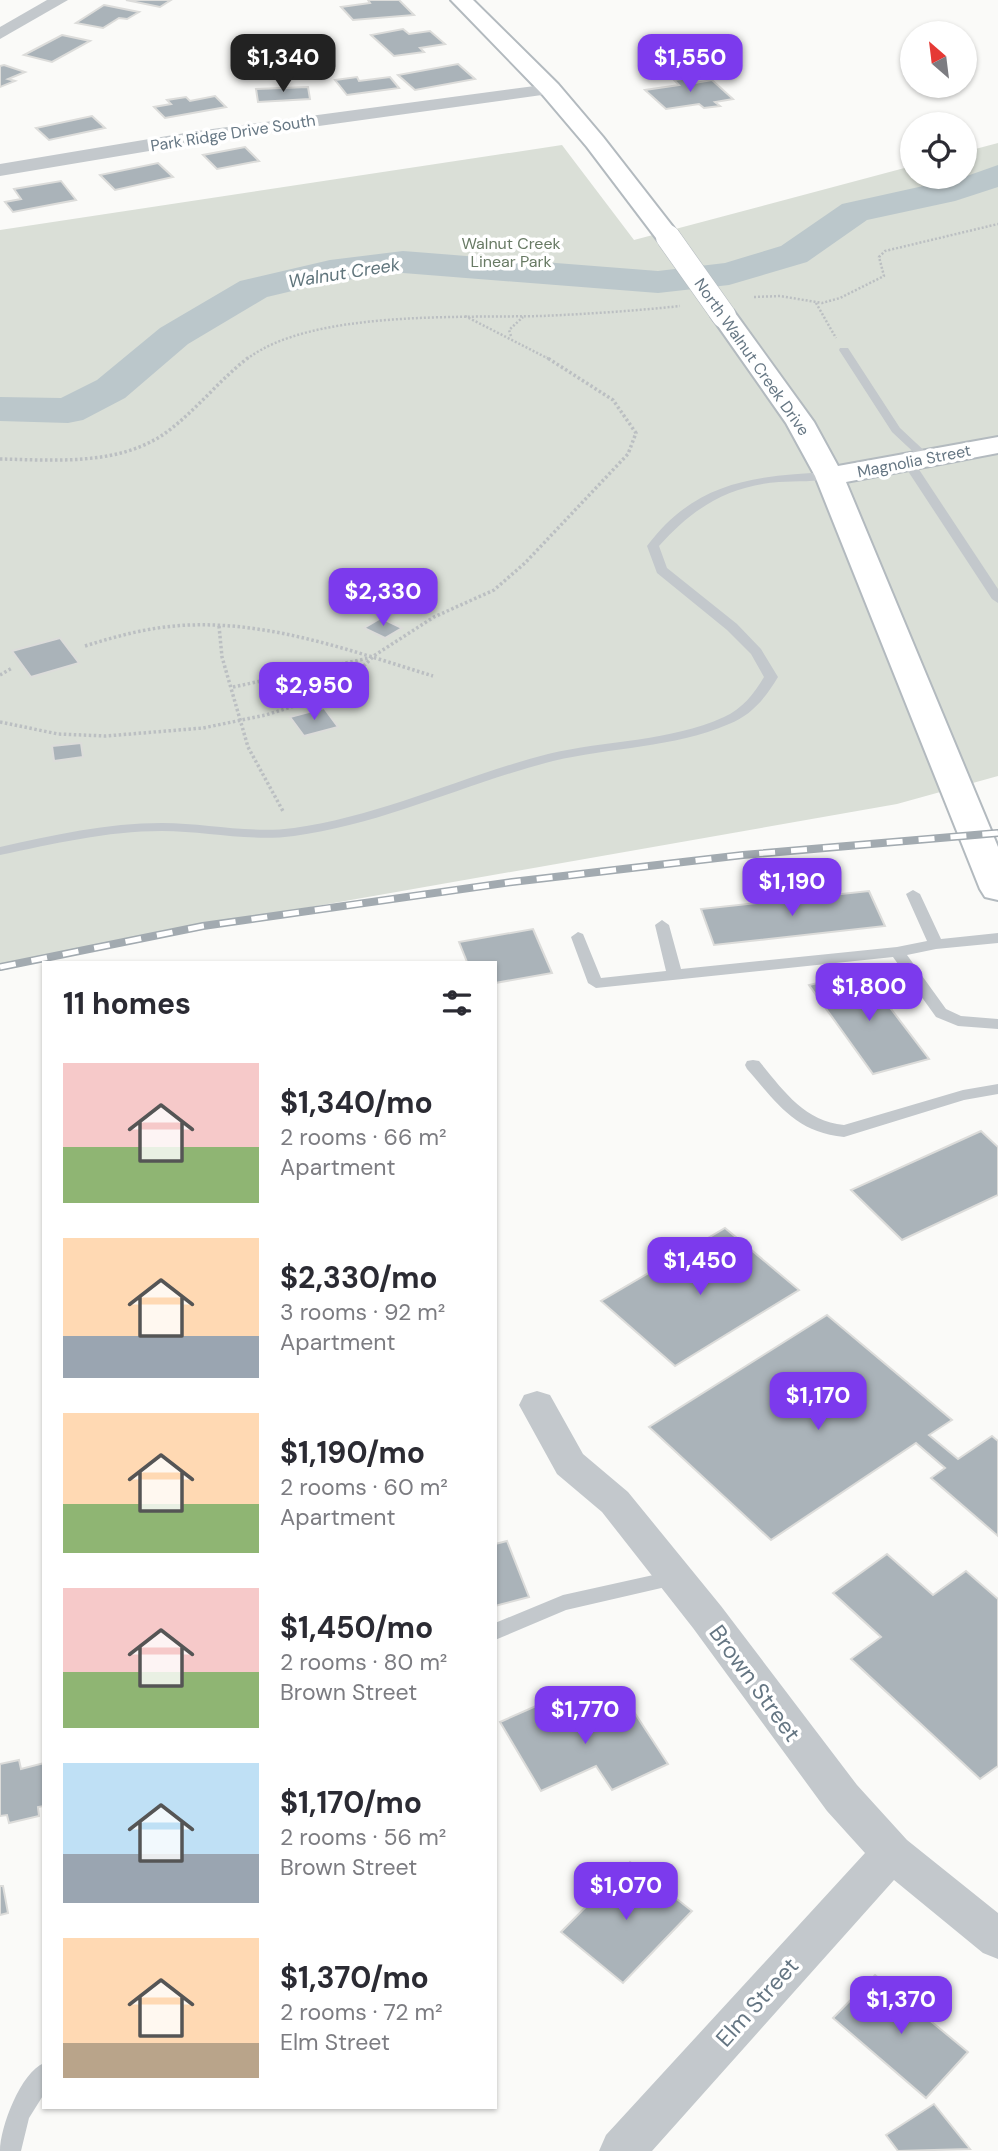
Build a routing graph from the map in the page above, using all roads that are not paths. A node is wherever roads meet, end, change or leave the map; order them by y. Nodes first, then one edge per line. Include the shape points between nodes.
1 (59, 0) edge
2 (461, 0) edge
3 (0, 34) edge
4 (550, 89) junction
5 (0, 170) edge
6 (844, 350) road end
7 (998, 445) edge
8 (918, 461) junction
9 (829, 476) junction
10 (998, 599) edge
11 (0, 851) edge
12 (998, 889) edge
13 (913, 894) dead end
14 (662, 925) dead end
15 (578, 937) dead end
16 (998, 937) edge
17 (936, 944) junction
18 (897, 952) junction
19 (675, 975) junction
20 (998, 1024) edge
21 (753, 1065) dead end
22 (998, 1089) edge
23 (537, 1405) dead end
24 (676, 1578) junction
25 (497, 1631) edge
26 (892, 1853) junction
27 (998, 1939) edge
28 (42, 2077) edge
29 (10, 2151) edge
30 (622, 2151) edge

1 - 3 street
2 - 4 main road, North Walnut Creek Drive
4 - 5 street, Park Ridge Drive South via 198,137
4 - 9 main road, North Walnut Creek Drive, bridge via 724,316 800,422
6 - 8 lane
7 - 8 main road, Magnolia Street
8 - 9 main road, Magnolia Street
8 - 10 lane
9 - 11 lane via 766,478 704,497 673,520 653,546 661,570 732,627 756,652 771,677 760,698 728,720 660,742 552,758 381,815 294,832 245,835 162,827 61,837
9 - 12 main road, North Walnut Creek Drive
13 - 17 lane
14 - 19 lane
15 - 19 lane via 596,983
16 - 17 lane
17 - 18 lane
18 - 19 lane
18 - 20 lane via 941,1013 958,1021
21 - 22 lane via 804,1122 825,1131 844,1131
23 - 24 street, Brown Street via 570,1464 615,1502
24 - 25 lane via 563,1603
24 - 26 street, Brown Street via 842,1798
26 - 27 street, Brown Street
26 - 30 street, Elm Street
28 - 29 lane via 18,2114

